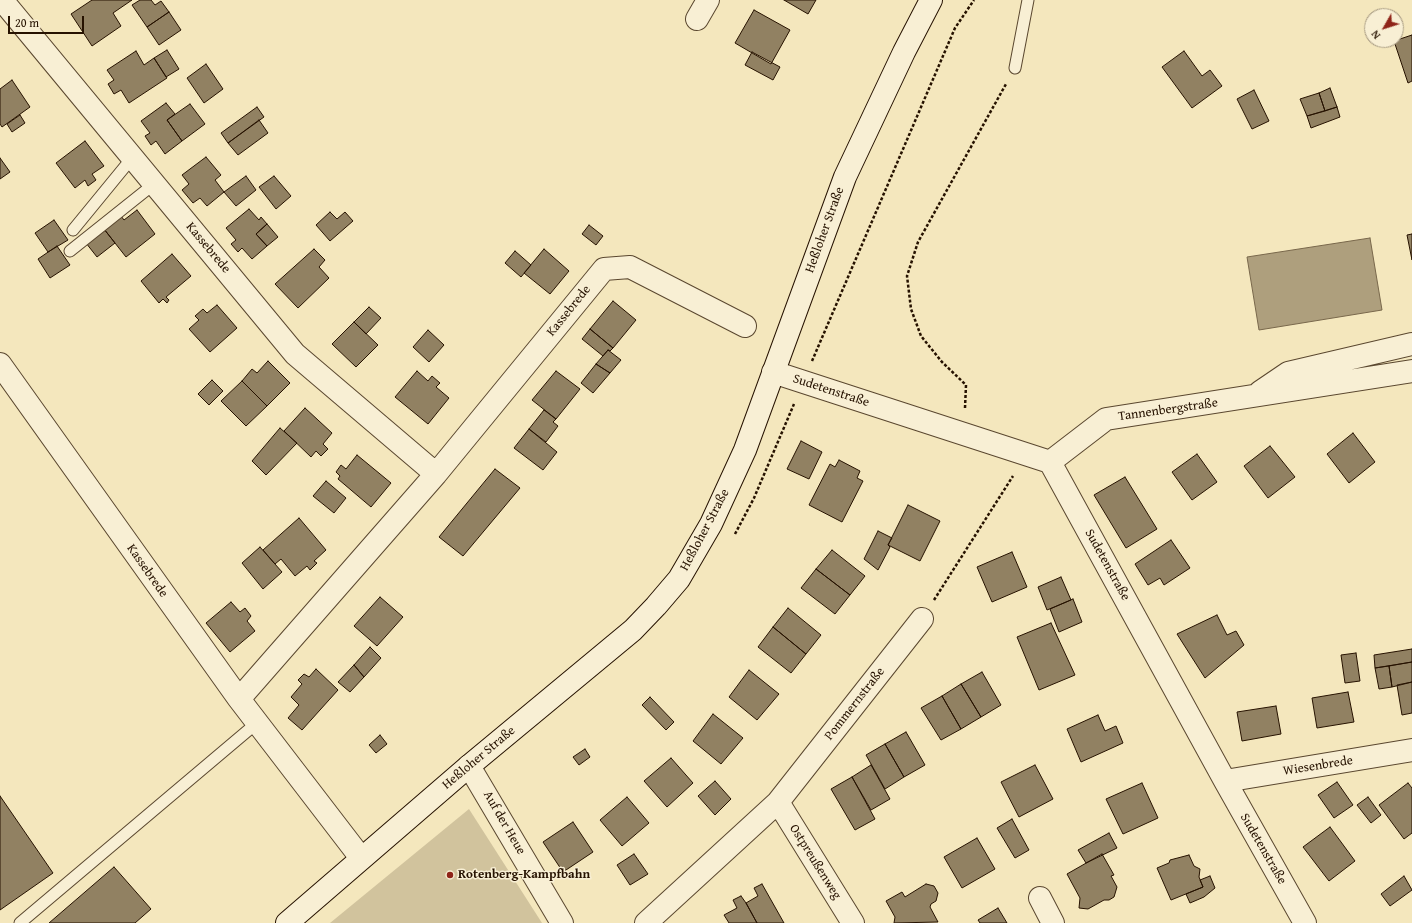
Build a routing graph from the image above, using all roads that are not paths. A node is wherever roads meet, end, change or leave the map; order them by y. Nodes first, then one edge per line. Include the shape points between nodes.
1 (2, 0) edge
2 (708, 0) edge
3 (1028, 0) edge
4 (926, 2) edge
5 (697, 19) dead end
6 (1015, 68) road end
7 (132, 158) junction
8 (154, 184) junction
9 (73, 230) dead end
10 (70, 251) dead end
11 (745, 326) dead end
12 (1412, 344) edge
13 (0, 364) edge
14 (1412, 371) edge
15 (774, 372) junction
16 (1252, 397) junction
17 (1050, 462) junction
18 (436, 474) junction
19 (922, 619) road end
20 (239, 699) junction
21 (258, 722) junction
22 (1412, 750) edge
23 (469, 766) junction
24 (1225, 781) junction
25 (778, 802) junction
26 (361, 858) junction
27 (1040, 898) dead end
28 (20, 923) edge
29 (287, 923) edge
30 (562, 923) edge
31 (646, 923) edge
32 (853, 923) edge
33 (1053, 923) edge
34 (1305, 923) edge

1 - 7 street, Kassebrede
2 - 5 street
3 - 6 lane
4 - 15 street, Heßloher Straße via 845,177
7 - 8 street, Kassebrede
7 - 9 lane
8 - 10 lane
8 - 18 street, Kassebrede via 296,354
11 - 18 street, Kassebrede via 630,267 604,269
12 - 16 street, Tannenbergstraße via 1288,373
13 - 20 street, Kassebrede
14 - 16 street, Tannenbergstraße
15 - 17 street, Sudetenstraße
15 - 23 street, Heßloher Straße via 731,482 711,524 678,579 633,630
16 - 17 street, Tannenbergstraße via 1106,419
17 - 24 street, Sudetenstraße
18 - 20 street, Kassebrede
19 - 25 street, Pommernstraße
20 - 21 street, Kassebrede
21 - 26 street, Kassebrede
21 - 28 lane
22 - 24 street, Wiesenbrede
23 - 26 street, Heßloher Straße
23 - 30 street, Auf der Heue
24 - 34 street, Sudetenstraße
25 - 31 street, Pommernstraße
25 - 32 street, Ostpreußenweg
26 - 29 street, Heßloher Straße
27 - 33 street

